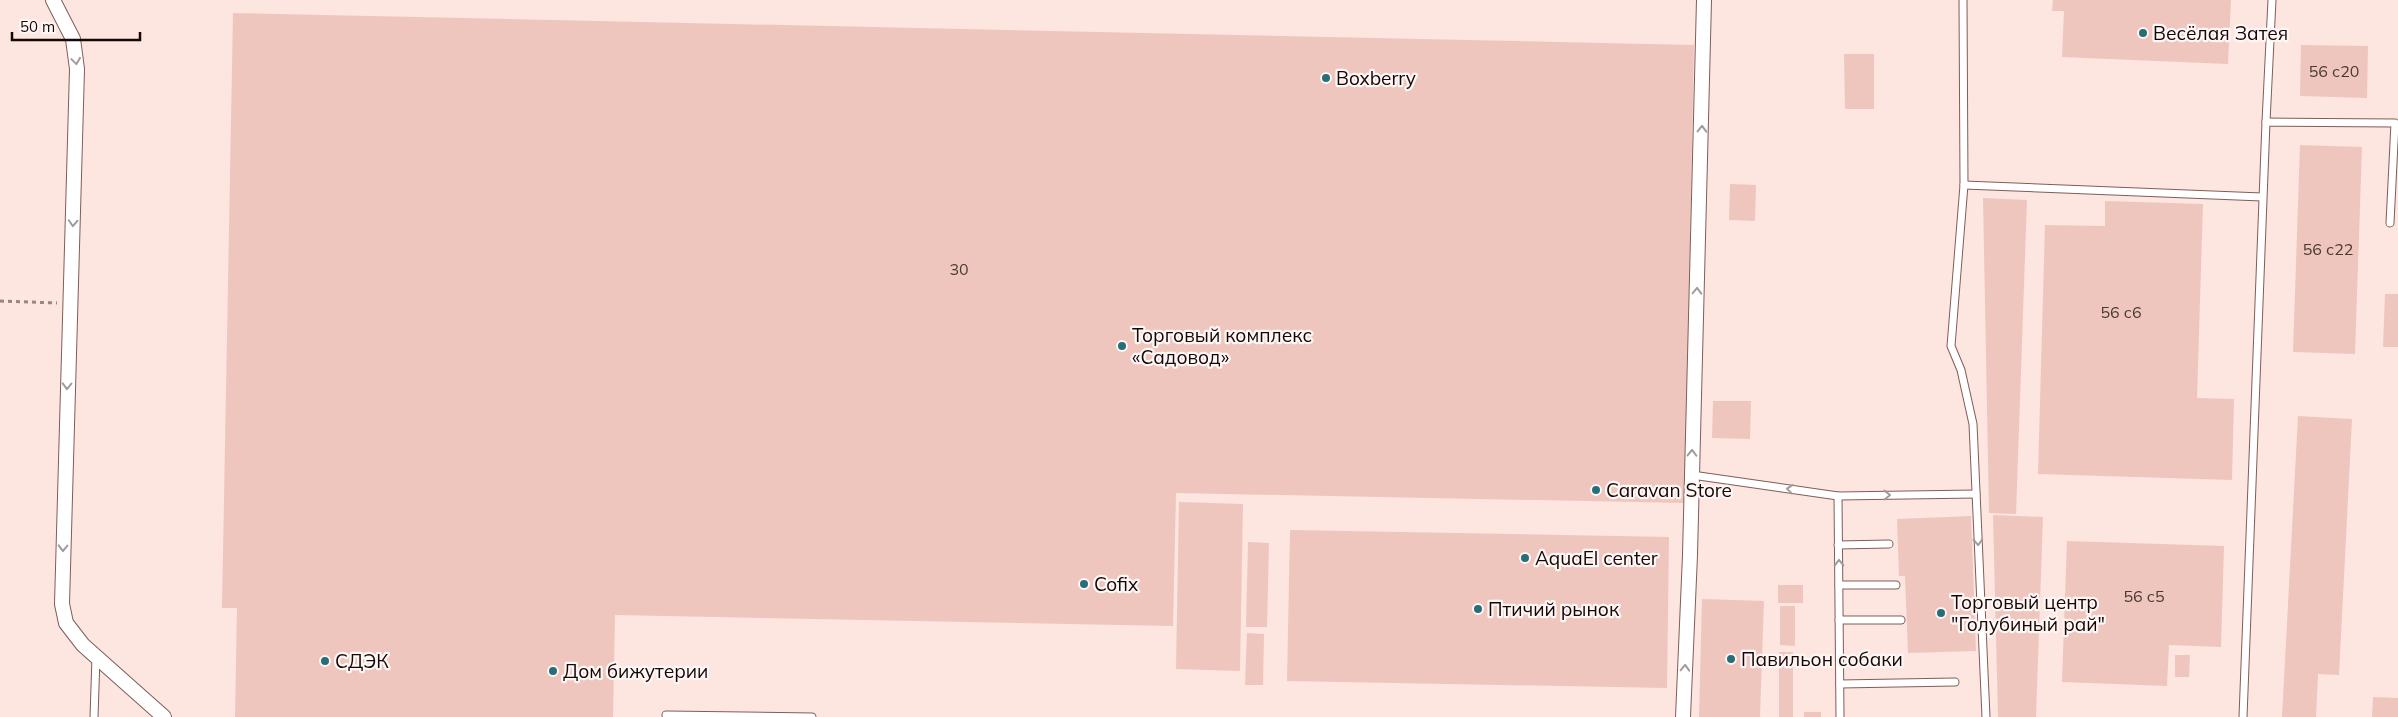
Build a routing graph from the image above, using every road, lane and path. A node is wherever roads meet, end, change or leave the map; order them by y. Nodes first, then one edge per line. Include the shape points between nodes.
1 (53, 0) edge
2 (1704, 0) edge
3 (1962, 0) edge
4 (2272, 0) edge
5 (2266, 122) junction
6 (1964, 185) junction
7 (2262, 197) junction
8 (2390, 223) dead end
9 (0, 301) edge
10 (69, 304) junction
11 (1692, 475) junction
12 (1976, 494) junction
13 (1838, 496) junction
14 (1889, 544) dead end
15 (1838, 545) junction
16 (1839, 585) junction
17 (1896, 585) dead end
18 (1839, 620) junction
19 (1901, 620) dead end
20 (96, 656) junction
21 (1955, 682) dead end
22 (1840, 684) junction
23 (666, 715) dead end
24 (94, 717) edge
25 (164, 717) edge
26 (812, 717) edge
27 (1683, 717) edge
28 (1840, 717) edge
29 (1986, 717) edge
30 (2243, 717) edge

1 -> 10 street via 73,39 77,69
11 -> 2 street
3 - 6 lane
4 - 5 lane
5 - 7 lane
5 - 8 lane via 2395,124
6 - 7 lane
6 - 12 lane via 1951,346 1961,370 1973,424
7 - 30 lane
9 - 10 path
10 -> 20 street via 62,604 66,623
13 -> 11 lane
27 -> 11 street
13 -> 12 lane
12 -> 29 lane
13 - 15 lane
14 - 15 lane
16 -> 15 lane
16 - 17 lane
16 - 18 lane
18 - 19 lane
18 - 22 lane
20 - 24 lane
20 - 25 street
21 - 22 lane
22 - 28 lane
23 - 26 lane

